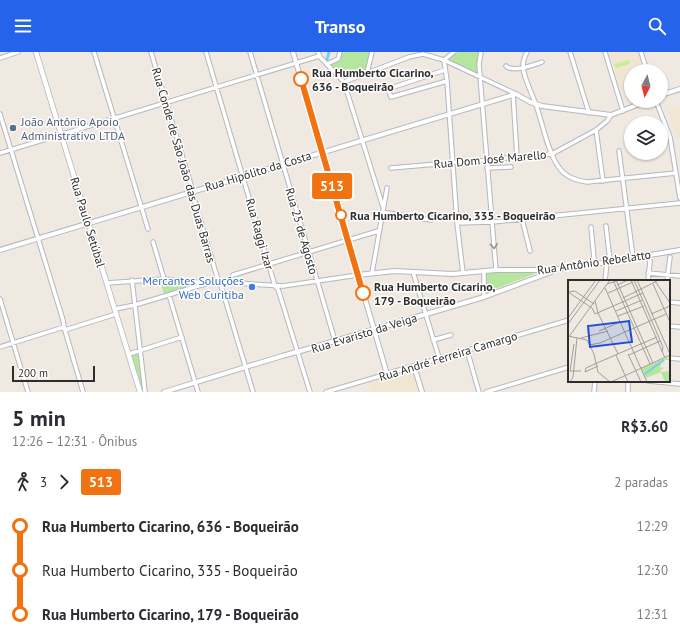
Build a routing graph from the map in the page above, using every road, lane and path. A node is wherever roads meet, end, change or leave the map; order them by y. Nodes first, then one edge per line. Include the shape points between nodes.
1 (18, 52) edge
2 (36, 52) edge
3 (94, 52) edge
4 (151, 52) edge
5 (206, 52) edge
6 (250, 52) edge
7 (293, 52) edge
8 (340, 52) edge
9 (372, 52) edge
10 (454, 52) edge
11 (481, 52) edge
12 (527, 52) edge
13 (570, 52) edge
14 (605, 52) edge
15 (641, 52) edge
16 (319, 54) edge
17 (0, 58) edge
18 (444, 60) junction
19 (542, 62) dead end
20 (296, 63) junction
21 (326, 64) junction
22 (645, 64) edge
23 (506, 66) dead end
24 (523, 68) junction
25 (445, 70) junction
26 (367, 73) junction
27 (256, 75) junction
28 (480, 78) junction
29 (447, 81) junction
30 (344, 82) junction
31 (217, 87) junction
32 (680, 89) edge
33 (668, 93) edge
34 (514, 94) junction
35 (166, 102) junction
36 (482, 103) junction
37 (536, 104) junction
38 (630, 108) edge
39 (659, 108) edge
40 (623, 111) junction
41 (450, 113) junction
42 (589, 113) junction
43 (0, 114) edge
44 (611, 115) junction
45 (114, 118) junction
46 (596, 130) junction
47 (62, 134) junction
48 (362, 140) junction
49 (11, 150) junction
50 (619, 151) dead end
51 (322, 152) junction
52 (0, 153) edge
53 (552, 154) junction
54 (517, 157) junction
55 (487, 159) junction
56 (454, 162) junction
57 (282, 164) junction
58 (511, 167) dead end
59 (391, 168) dead end
60 (487, 168) junction
61 (676, 173) junction
62 (243, 176) junction
63 (623, 179) junction
64 (603, 181) junction
65 (387, 188) dead end
66 (192, 192) junction
67 (680, 198) edge
68 (680, 203) edge
69 (141, 207) junction
70 (382, 209) junction
71 (628, 209) junction
72 (522, 219) junction
73 (431, 220) dead end
74 (492, 222) junction
75 (89, 223) junction
76 (457, 223) junction
77 (606, 226) dead end
78 (591, 227) dead end
79 (148, 229) dead end
80 (378, 231) junction
81 (38, 238) junction
82 (348, 240) junction
83 (153, 242) dead end
84 (0, 250) edge
85 (680, 250) edge
86 (530, 251) dead end
87 (309, 252) junction
88 (670, 257) dead end
89 (633, 258) junction
90 (650, 261) dead end
91 (609, 262) junction
92 (598, 263) junction
93 (269, 264) junction
94 (562, 268) junction
95 (496, 270) junction
96 (534, 270) junction
97 (484, 271) junction
98 (413, 272) junction
99 (372, 273) junction
100 (463, 273) junction
101 (648, 273) junction
102 (358, 274) junction
103 (233, 275) dead end
104 (668, 275) junction
105 (680, 276) edge
106 (536, 278) junction
107 (164, 279) junction
108 (132, 280) junction
109 (605, 280) edge
110 (648, 280) edge
111 (667, 280) edge
112 (219, 281) junction
113 (317, 281) junction
114 (107, 283) junction
115 (207, 283) junction
116 (275, 286) junction
117 (169, 295) junction
118 (484, 297) junction
119 (0, 299) edge
120 (670, 302) edge
121 (680, 303) edge
122 (134, 305) junction
123 (116, 311) junction
124 (425, 314) junction
125 (568, 320) edge
126 (670, 326) edge
127 (680, 327) edge
128 (64, 329) junction
129 (374, 330) junction
130 (451, 335) dead end
131 (182, 338) junction
132 (433, 340) junction
133 (335, 341) junction
134 (13, 343) junction
135 (0, 347) edge
136 (467, 350) junction
137 (140, 351) junction
138 (297, 352) junction
139 (129, 354) junction
140 (438, 358) junction
141 (670, 358) edge
142 (680, 359) edge
143 (414, 366) junction
144 (246, 367) junction
145 (568, 367) edge
146 (387, 374) junction
147 (195, 382) junction
148 (596, 382) edge
149 (663, 382) edge
150 (680, 384) edge
151 (495, 391) edge
152 (28, 392) edge
153 (83, 392) edge
154 (140, 392) edge
155 (145, 392) edge
156 (164, 392) edge
157 (198, 392) edge
158 (254, 392) edge
159 (310, 392) edge
160 (326, 392) edge
161 (422, 392) edge
162 (480, 392) edge
163 (486, 392) edge
164 (594, 392) edge

1 - 17 street
2 - 47 main road, Rua Paulo Setúbal
3 - 45 street
4 - 35 street, Rua Conde de São João das Duas Barras
5 - 31 street, Rua Raggi Izar
6 - 27 street, Rua 25 de Agosto
7 - 20 street
8 - 21 street via 338,59
9 - 26 street
10 - 18 street
11 - 28 street
12 - 24 street
13 - 42 street
14 - 40 street
15 - 22 street
16 - 20 street
16 - 21 street
18 - 25 street
18 - 26 street via 429,55 416,55
18 - 28 street
19 - 24 street
20 - 27 street
20 - 51 street
21 - 30 street
23 - 24 street via 510,69
24 - 37 street
25 - 29 street
25 - 29 street via 388,89 391,97
26 - 30 street
27 - 31 street
27 - 57 street, Rua 25 de Agosto
28 - 34 street
28 - 36 street
29 - 41 street
30 - 48 street
31 - 35 street
31 - 62 street, Rua Raggi Izar
32 - 33 street
34 - 36 street, Rua Hipólito da Costa
34 - 37 street
34 - 54 street
35 - 45 street
35 - 66 street, Rua Conde de São João das Duas Barras
36 - 41 street, Rua Hipólito da Costa
36 - 55 street
37 - 42 street
37 - 53 street
38 - 40 street, Rua Dom José Marello
39 - 61 street via 670,137
40 - 44 street, Rua Dom José Marello
41 - 48 street, Rua Hipólito da Costa
41 - 56 street
42 - 44 street
43 - 49 street
44 - 46 street, Rua Dom José Marello
45 - 47 street
45 - 69 street
46 - 53 street, Rua Dom José Marello
46 - 64 street
47 - 49 street
47 - 75 main road, Rua Paulo Setúbal
48 - 51 street, Rua Hipólito da Costa
48 - 70 street
49 - 52 street
49 - 81 street
50 - 63 street
51 - 57 street, Rua Hipólito da Costa
51 - 82 street
53 - 54 street, Rua Dom José Marello
53 - 64 street via 558,166 575,180
54 - 55 street, Rua Dom José Marello
55 - 56 street, Rua Dom José Marello
55 - 60 street
56 - 59 street, Rua Dom José Marello
56 - 76 street
57 - 62 street, Rua Hipólito da Costa
57 - 87 street, Rua 25 de Agosto
58 - 60 street
60 - 74 street
61 - 63 street
61 - 67 street
62 - 66 street, Rua Hipólito da Costa
62 - 93 street, Rua Raggi Izar
63 - 64 street
63 - 71 street
65 - 70 street
66 - 69 street, Rua Hipólito da Costa
66 - 112 street, Rua Conde de São João das Duas Barras
68 - 71 street
69 - 75 street, Rua Hipólito da Costa
69 - 79 street
70 - 73 street
70 - 80 street
71 - 72 street
71 - 89 street
72 - 74 street
72 - 86 street
74 - 76 street
74 -> 95 street
75 - 81 street, Rua Hipólito da Costa
75 - 114 main road, Rua Paulo Setúbal
76 - 100 street
77 - 91 street
78 - 92 street via 594,259
80 - 82 street
80 - 99 street
81 - 84 street, Rua Hipólito da Costa
81 - 128 street
82 - 87 street
82 - 102 street
83 - 107 street
85 - 89 street, Rua Antônio Rebelatto
87 - 93 street
87 - 113 street, Rua 25 de Agosto
88 - 104 street
89 - 91 street, Rua Antônio Rebelatto
90 - 101 street
91 - 92 street, Rua Antônio Rebelatto
91 - 109 street
92 - 94 street, Rua Antônio Rebelatto
93 - 103 street
93 - 116 street, Rua Raggi Izar
94 - 96 street, Rua Antônio Rebelatto
94 - 106 street, Rua Evaristo da Veiga
95 - 96 street, Rua Antônio Rebelatto
95 - 97 street, Rua Antônio Rebelatto
96 - 106 street
97 - 100 street, Rua Antônio Rebelatto
97 - 118 street
98 - 99 street, Rua Antônio Rebelatto
98 - 100 street, Rua Antônio Rebelatto
98 - 124 street
99 - 102 street, Rua Antônio Rebelatto
101 - 104 street
101 - 110 street
102 - 113 street, Rua Antônio Rebelatto
102 - 129 street
104 - 105 street
104 - 111 street
106 - 118 street, Rua Evaristo da Veiga
107 - 108 street
107 - 115 street
108 - 114 street
108 - 122 street
112 - 115 street, Rua Antônio Rebelatto
112 - 116 street, Rua Antônio Rebelatto
112 - 144 street, Rua Conde de São João das Duas Barras
113 - 116 street, Rua Antônio Rebelatto
113 - 133 street, Rua 25 de Agosto
114 - 123 main road, Rua Paulo Setúbal
115 - 117 street, Rua Antônio Rebelatto
116 - 138 street, Rua Raggi Izar
117 - 122 street, Rua Antônio Rebelatto
117 - 131 street
118 - 124 street, Rua Evaristo da Veiga
119 - 134 street
120 - 121 street
122 - 123 street, Rua Antônio Rebelatto
122 - 137 street
123 - 128 street, Rua Antônio Rebelatto
123 - 139 main road, Rua Paulo Setúbal
124 - 129 street, Rua Evaristo da Veiga
124 - 132 street
125 - 136 street, Rua André Ferreira Camargo
126 - 127 street
128 - 134 street, Rua Antônio Rebelatto
128 - 153 street
129 - 133 street, Rua Evaristo da Veiga
129 - 146 street
130 - 132 street
131 - 137 street
131 - 147 street
132 - 140 street
133 - 138 street, Rua Evaristo da Veiga
134 - 135 street, Rua Antônio Rebelatto
134 - 152 street
136 - 140 street, Rua André Ferreira Camargo
136 - 162 street
137 - 139 street
137 - 155 street
138 - 144 street, Rua Evaristo da Veiga
138 - 159 street, Rua Raggi Izar
139 - 154 main road, Rua Paulo Setúbal
140 - 143 street, Rua André Ferreira Camargo
141 - 142 street
143 - 146 street, Rua André Ferreira Camargo
143 - 161 street
144 - 147 street, Rua Evaristo da Veiga
144 - 158 street, Rua Conde de São João das Duas Barras
145 - 151 street
146 - 160 street, Rua André Ferreira Camargo
147 - 156 street, Rua Evaristo da Veiga
147 - 157 street
148 - 164 street
149 - 150 street
151 - 163 street

